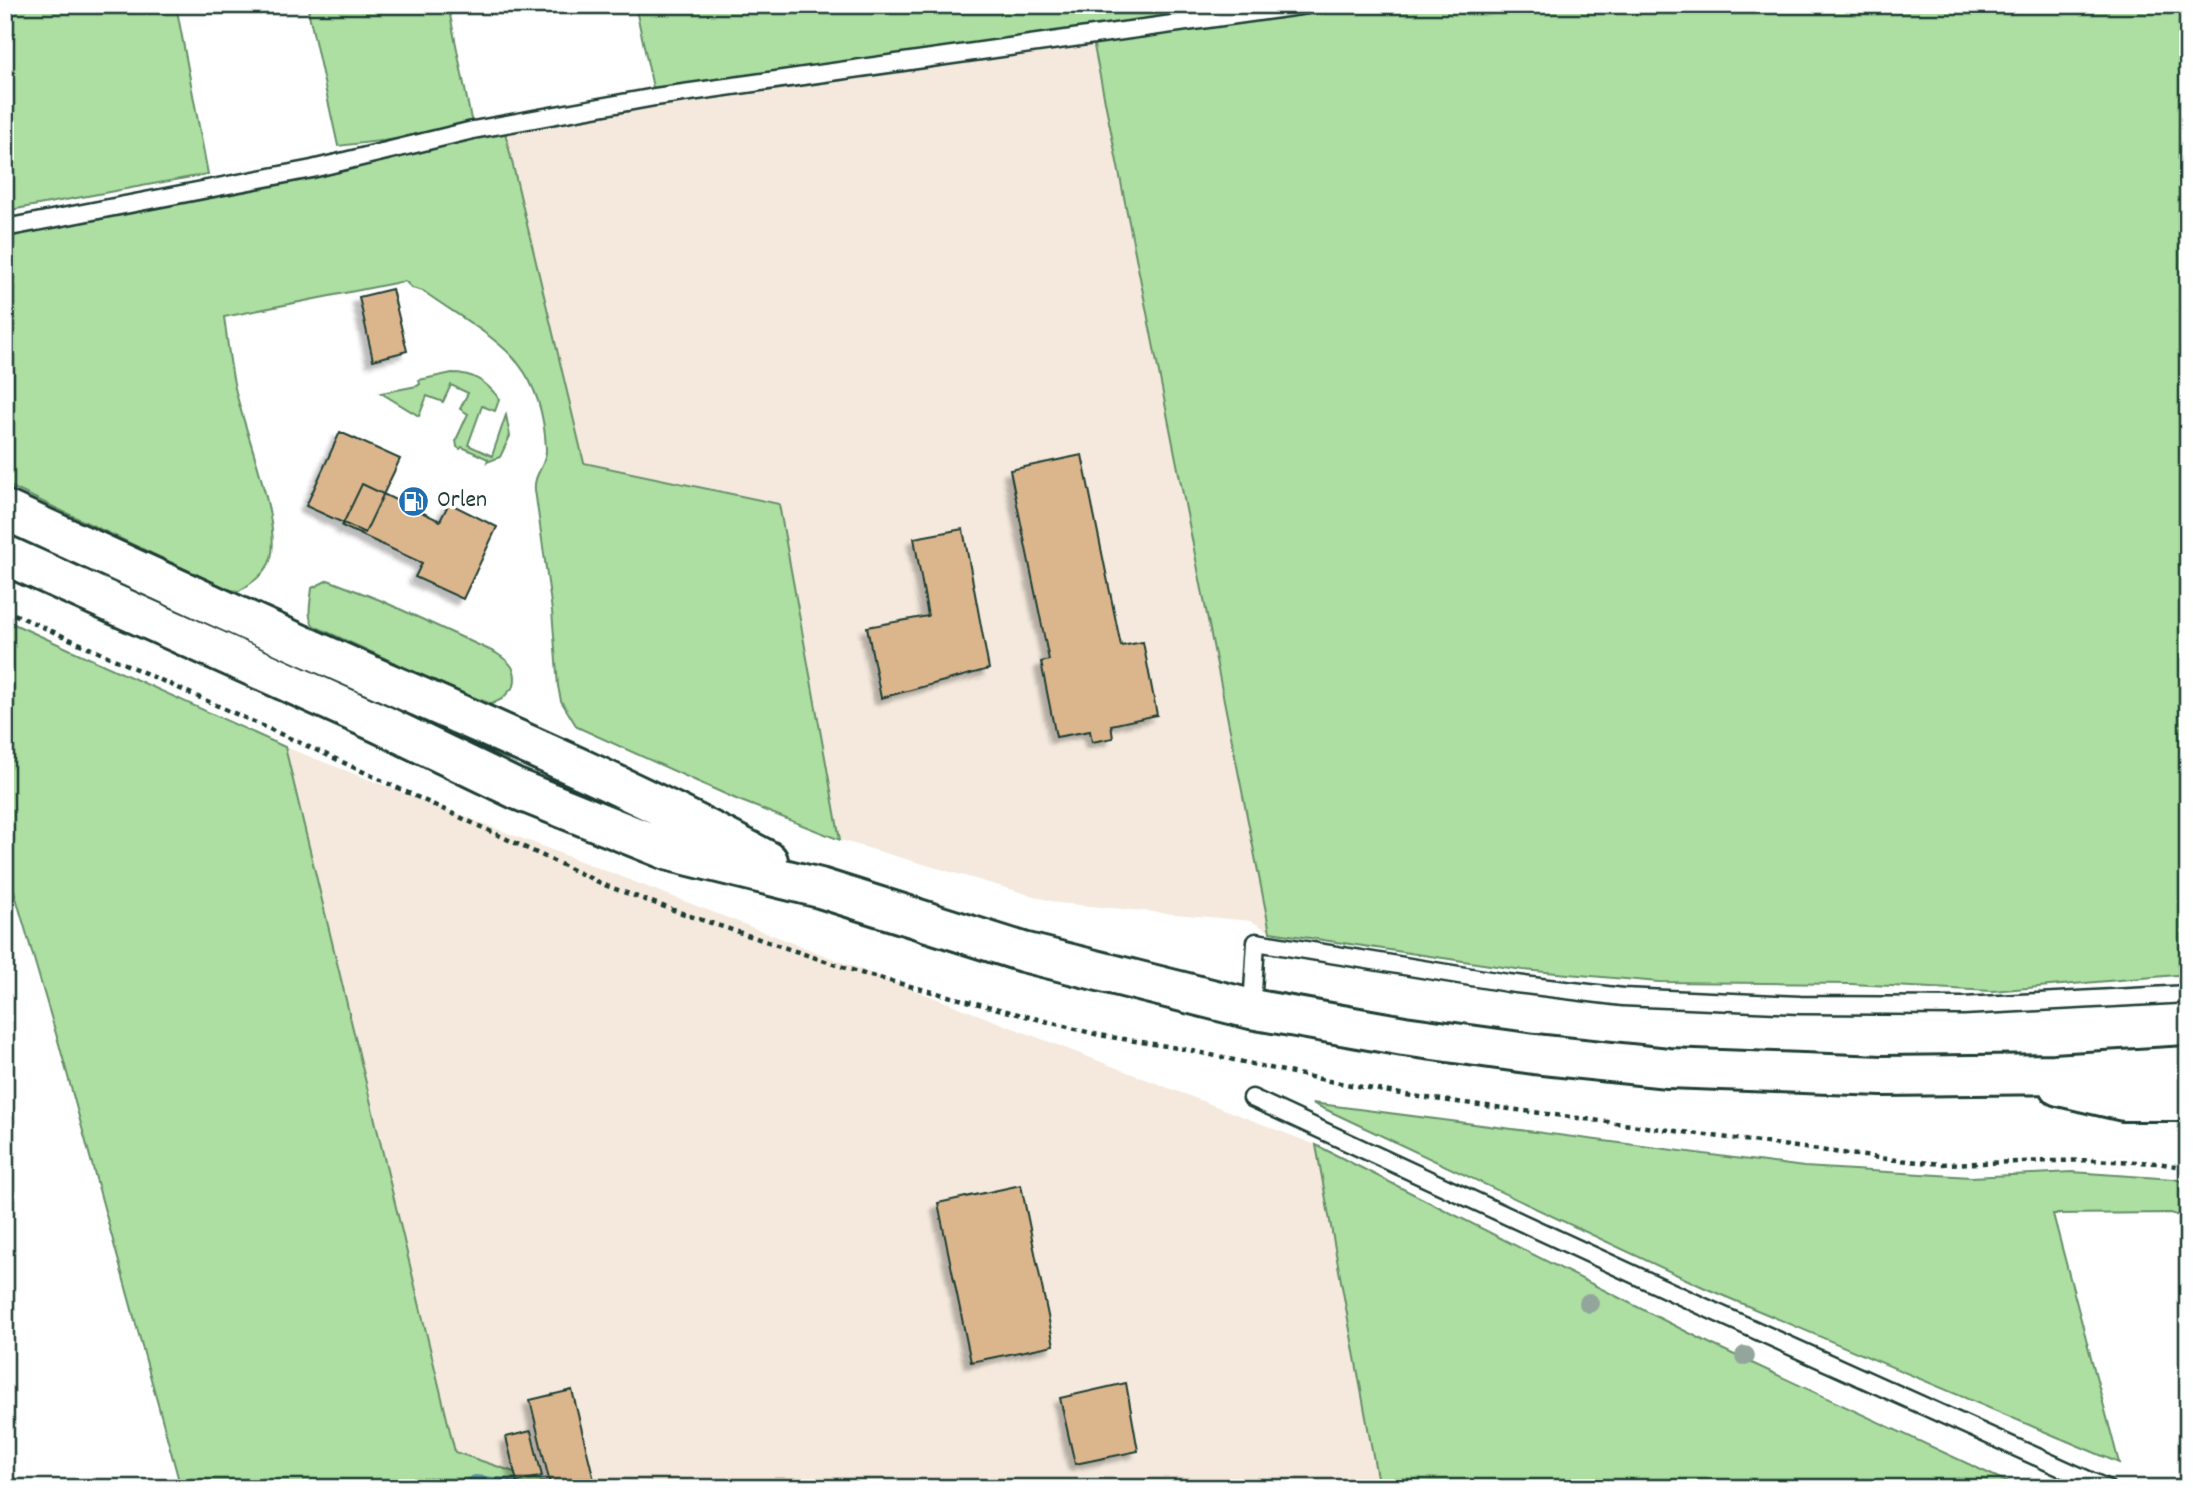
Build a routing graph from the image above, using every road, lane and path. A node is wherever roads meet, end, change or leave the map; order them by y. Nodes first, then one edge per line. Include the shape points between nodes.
1 (1307, 5) edge
2 (5, 228) edge
3 (5, 510) edge
4 (5, 555) edge
5 (820, 888) junction
6 (2188, 994) edge
7 (1251, 1009) junction
8 (2185, 1074) edge
9 (1252, 1098) dead end
10 (2106, 1488) edge

1 - 2 lane via 655,97 473,130 312,169
3 - 5 main road via 677,813
4 - 5 main road via 516,789 670,851
5 - 7 main road via 1023,952
6 - 7 lane via 1962,1006 1623,997 1256,942
7 - 8 main road via 1534,1054 1668,1068 1882,1076 2005,1074 2124,1101
9 - 10 lane

